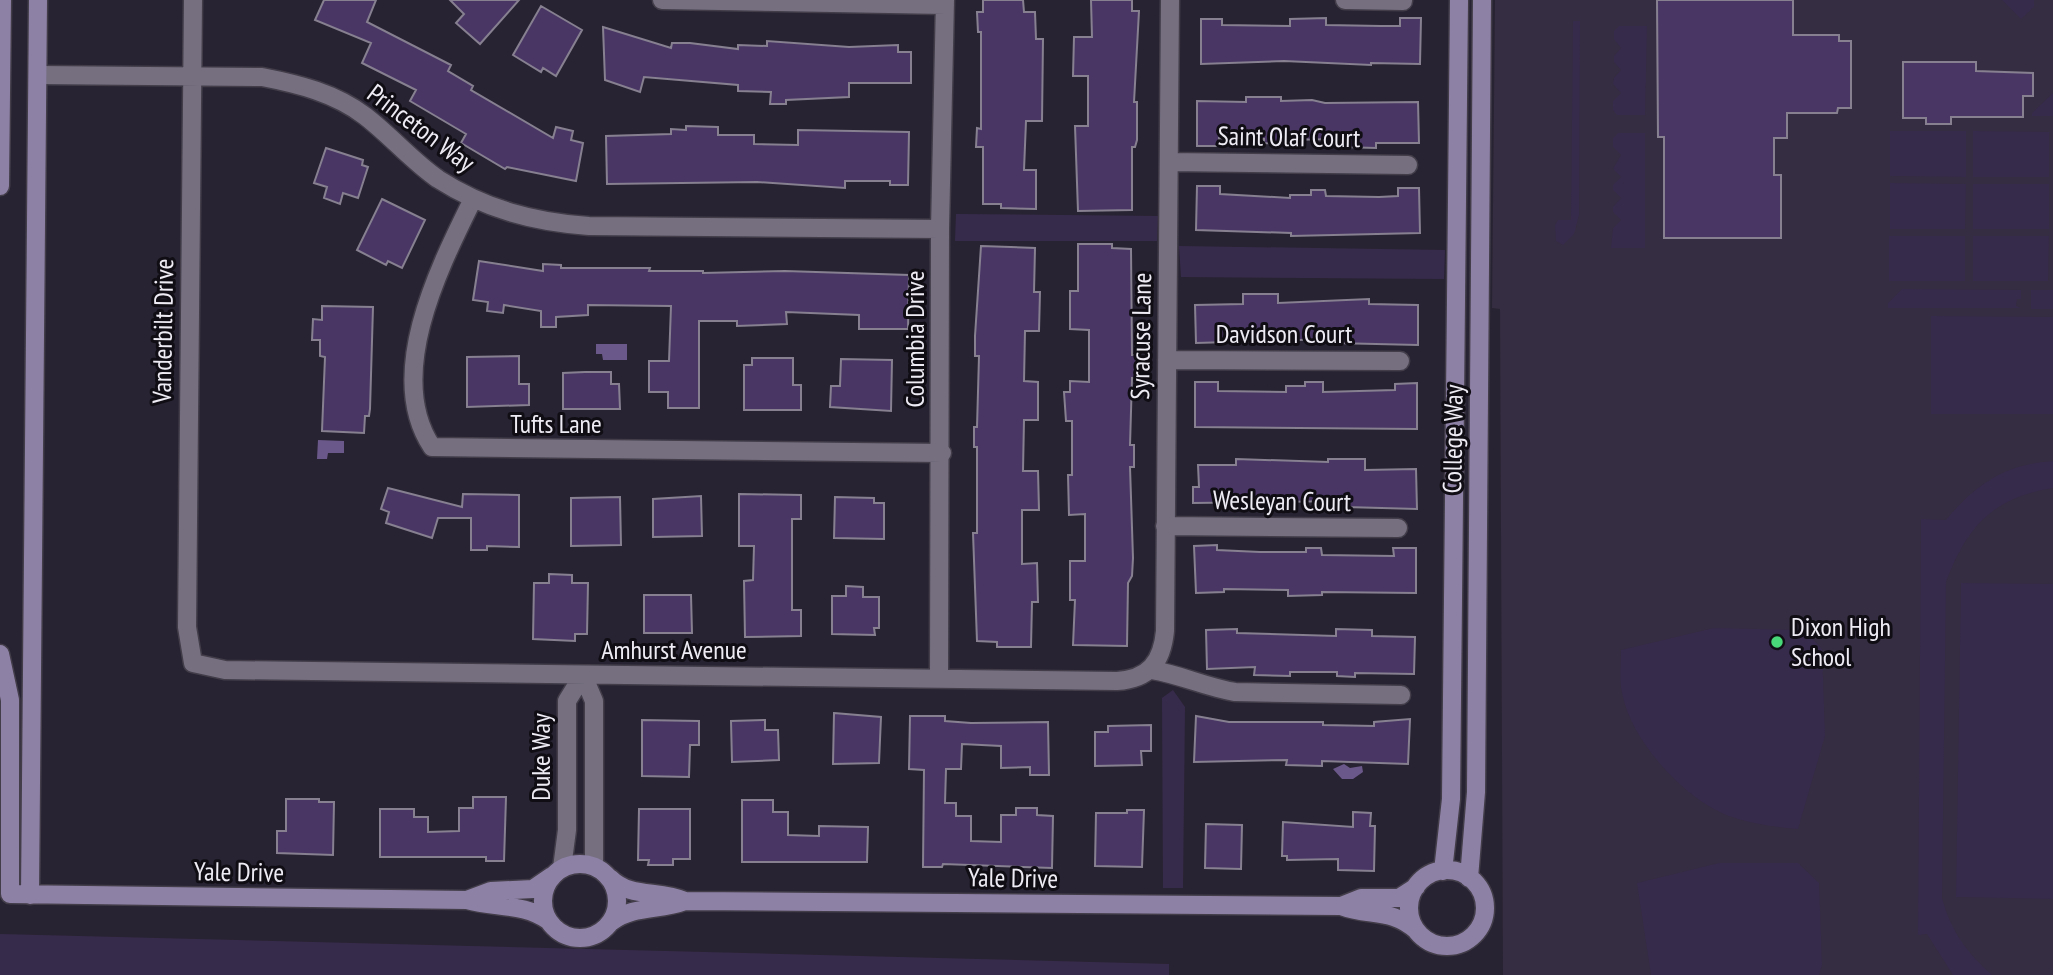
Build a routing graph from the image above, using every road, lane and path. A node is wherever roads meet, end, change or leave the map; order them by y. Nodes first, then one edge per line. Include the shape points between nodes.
1 (2, 0) edge
2 (38, 0) edge
3 (193, 0) edge
4 (662, 0) edge
5 (1170, 0) edge
6 (1345, 0) edge
7 (1459, 0) edge
8 (1482, 0) edge
9 (1403, 1) edge
10 (945, 2) edge
11 (38, 75) junction
12 (192, 77) junction
13 (1169, 162) junction
14 (1408, 165) dead end
15 (0, 186) edge
16 (473, 199) junction
17 (940, 229) junction
18 (1167, 360) junction
19 (1400, 361) dead end
20 (942, 453) junction
21 (1165, 526) junction
22 (1398, 528) dead end
23 (0, 654) edge
24 (193, 663) joint
25 (1152, 670) junction
26 (583, 675) junction
27 (939, 678) junction
28 (1401, 695) dead end
29 (557, 871) junction
30 (601, 871) junction
31 (1443, 871) junction
32 (1469, 878) junction
33 (1416, 887) junction
34 (30, 895) junction
35 (467, 901) junction
36 (685, 901) junction
37 (1341, 906) junction
38 (549, 922) junction
39 (611, 922) junction
40 (1417, 931) junction

1 - 15 street
2 - 11 street
3 - 12 street, Vanderbilt Drive
4 - 10 street
5 - 13 street, Syracuse Lane
6 - 9 street
7 - 31 street, College Way via 1451,799
8 - 32 street, College Way via 1476,792
10 - 17 street, Columbia Drive
11 - 12 street, Princeton Way
11 - 34 street
12 - 16 street, Princeton Way via 262,77 321,92 364,116 436,177
12 - 24 street, Vanderbilt Drive via 187,627
13 - 14 street, Saint Olaf Court
13 - 18 street, Syracuse Lane
16 - 17 street, Princeton Way via 508,214 589,226
16 - 20 street, Tufts Lane via 442,261 420,330 414,381 422,432 432,447
17 - 20 street, Columbia Drive
18 - 19 street, Davidson Court
18 - 21 street, Syracuse Lane
20 - 27 street, Columbia Drive
21 - 22 street, Wesleyan Court
21 - 25 street, Syracuse Lane via 1165,631 1163,649
23 - 34 street, Yale Drive via 10,700 10,894
24 - 26 street, Amhurst Avenue via 225,670
25 - 27 street, Amhurst Avenue via 1139,678 1117,681
25 - 28 street via 1235,692
26 - 27 street, Amhurst Avenue
26 - 29 street, Duke Way via 568,701 567,830
26 - 30 street, Duke Way via 594,701
29 - 30 street via 574,863
29 - 35 street, Yale Drive via 533,889 491,891
29 - 38 street via 543,899
30 - 36 street, Yale Drive via 619,887 666,892
30 - 39 street via 618,900
31 - 32 street
31 - 33 street
32 - 40 street via 1478,887 1485,912 1474,935 1451,946 1438,946
33 - 37 street, Yale Drive via 1399,898 1361,898
33 - 40 street via 1409,908
34 - 35 street, Yale Drive
35 - 38 street, Yale Drive via 522,907
36 - 37 street, Yale Drive
36 - 39 street, Yale Drive via 666,909 631,910
37 - 40 street, Yale Drive via 1360,914 1399,917
38 - 39 street via 568,936 580,938 592,936

